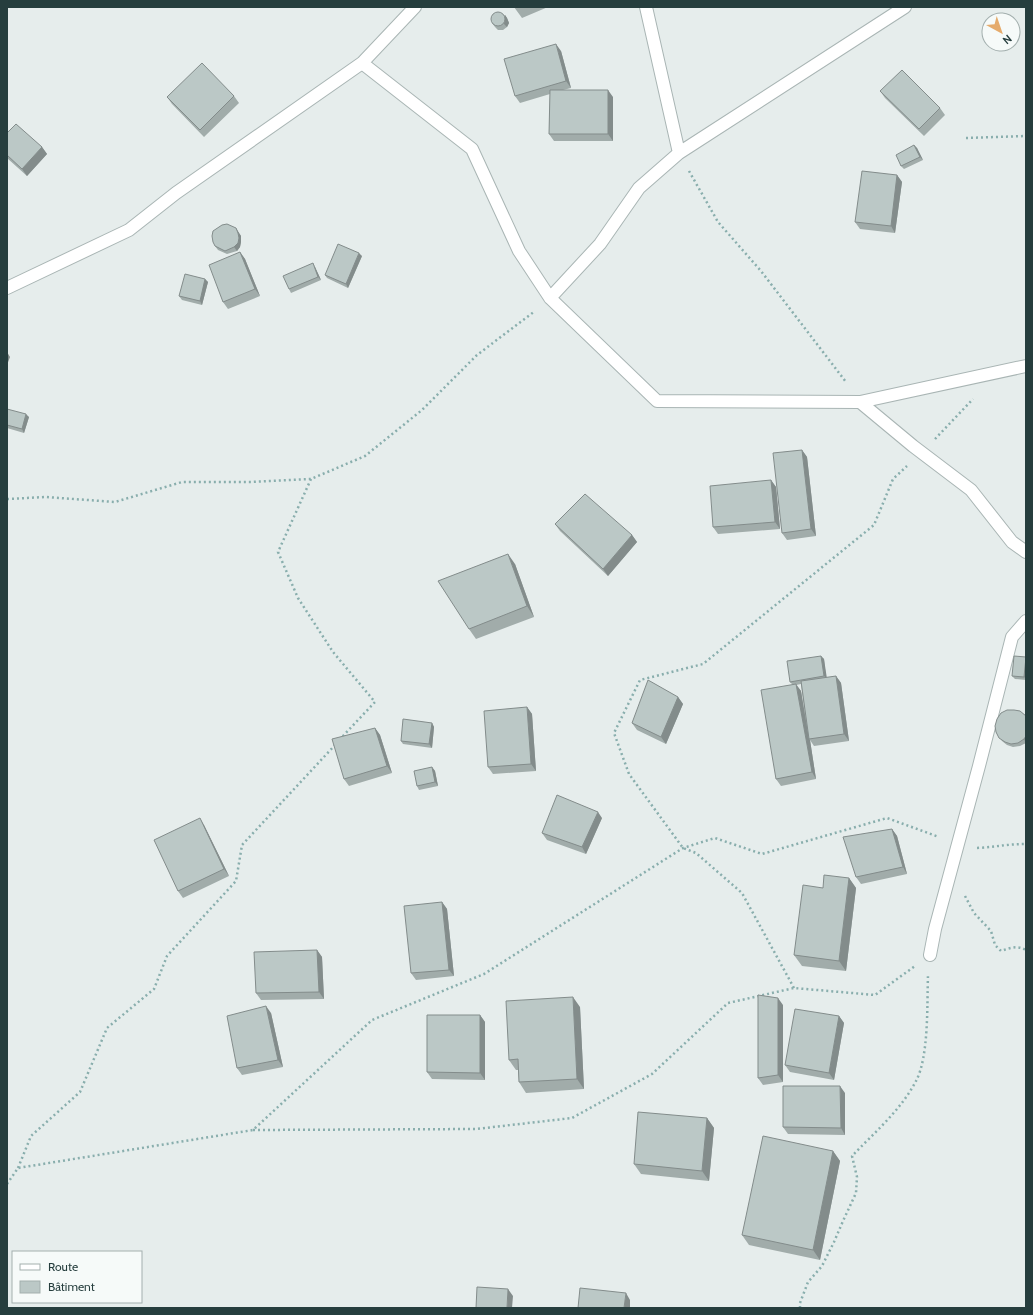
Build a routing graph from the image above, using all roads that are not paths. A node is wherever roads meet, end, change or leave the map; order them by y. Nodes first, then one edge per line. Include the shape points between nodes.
1 (415, 7) edge
2 (646, 7) edge
3 (905, 7) edge
4 (362, 63) junction
5 (679, 153) junction
6 (7, 288) edge
7 (550, 298) junction
8 (1026, 366) edge
9 (860, 402) junction
10 (1026, 552) edge
11 (1026, 621) edge
12 (930, 955) road end

1 - 4 street
2 - 5 street
3 - 5 street
4 - 6 street via 176,193 129,230
4 - 7 street via 472,149 519,252
5 - 7 street via 639,188 600,244
7 - 9 street via 657,401
8 - 9 street
9 - 10 street via 971,490 1012,542
11 - 12 street via 1012,637

